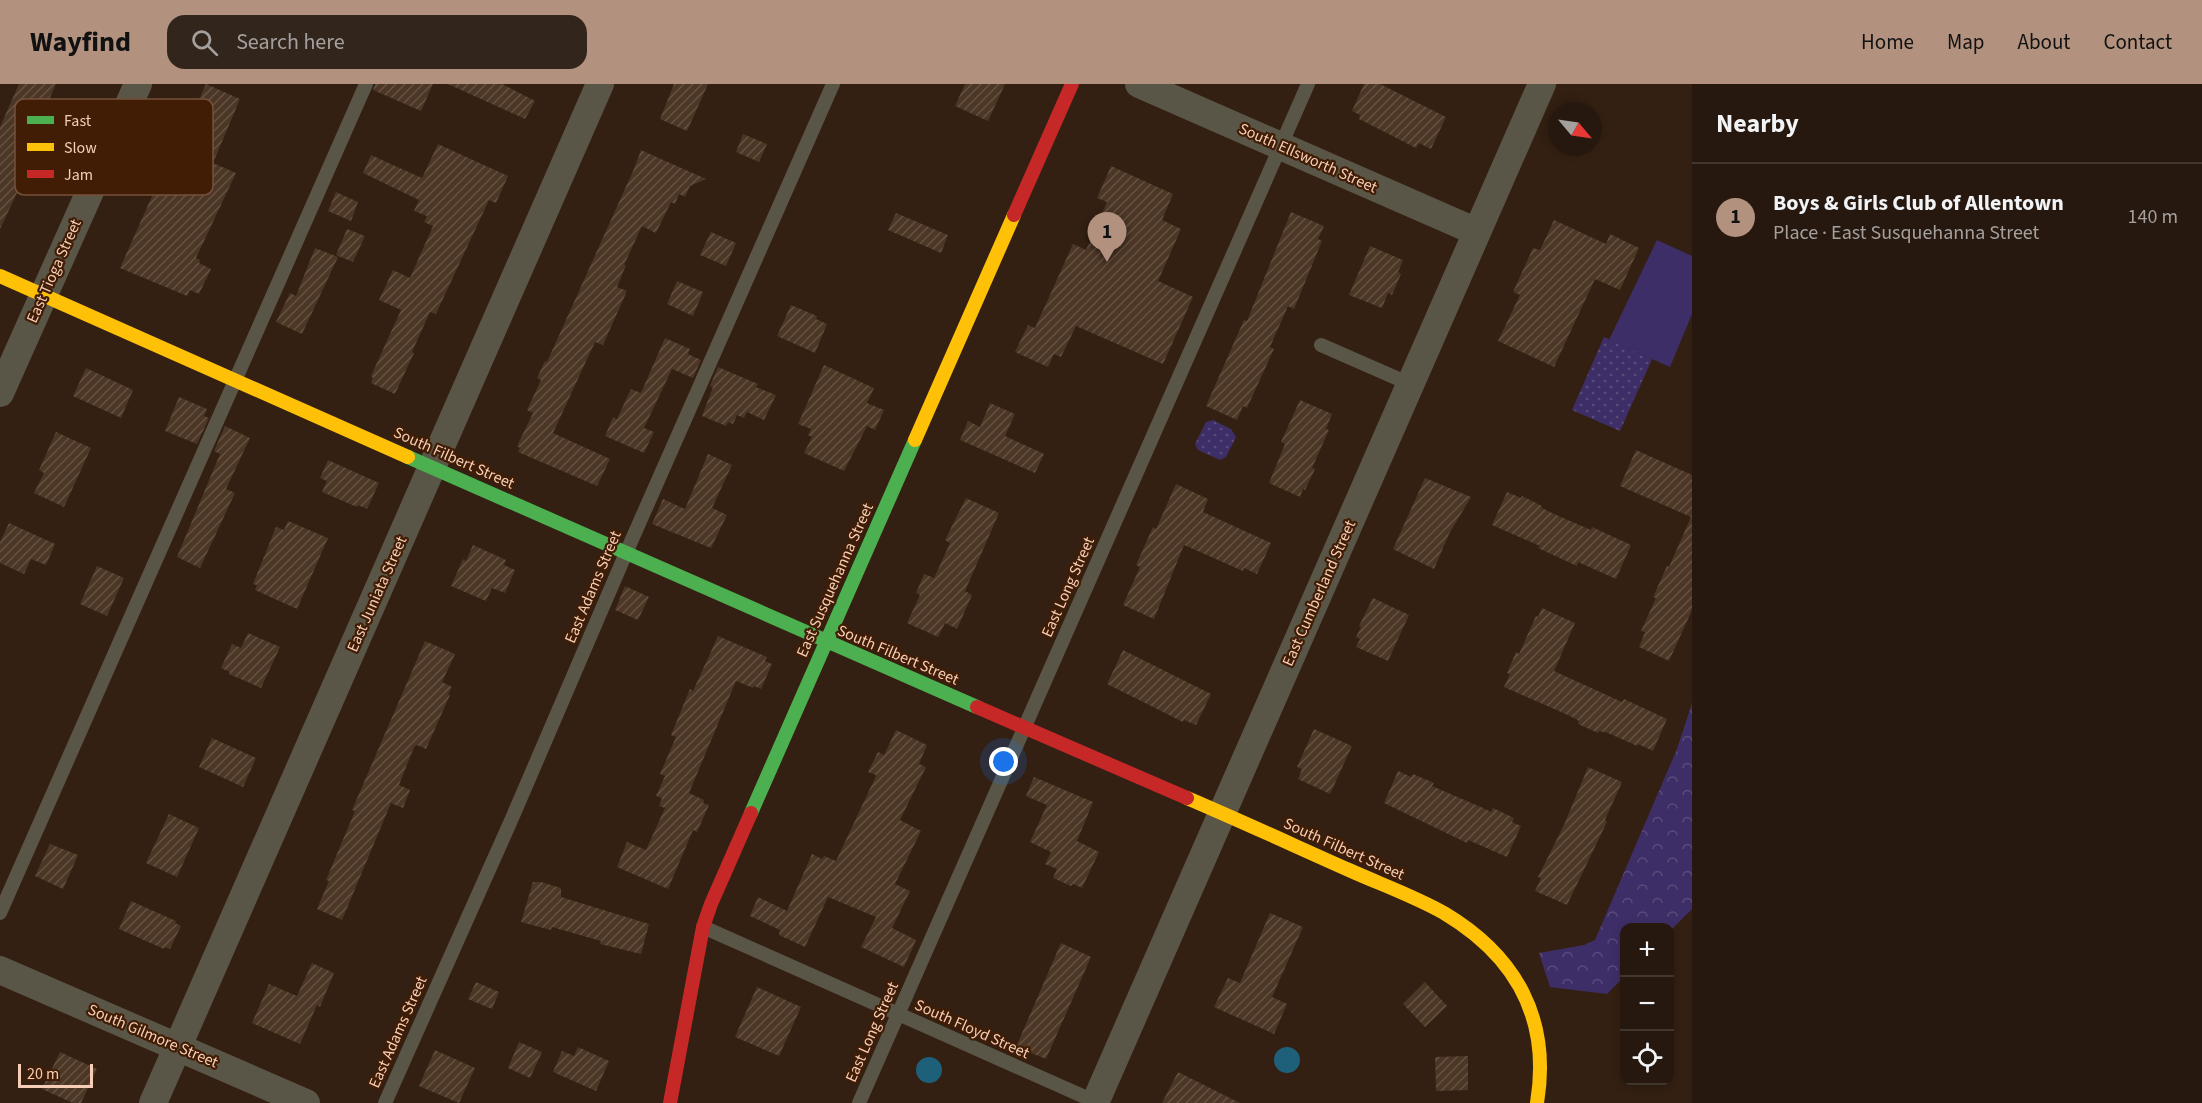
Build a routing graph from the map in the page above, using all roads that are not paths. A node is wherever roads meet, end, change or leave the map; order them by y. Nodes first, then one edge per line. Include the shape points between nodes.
1 (138, 84) edge
2 (366, 84) edge
3 (600, 84) edge
4 (833, 84) edge
5 (1072, 84) edge
6 (1139, 84) edge
7 (1308, 84) edge
8 (1542, 84) edge
9 (131, 99) edge
10 (1281, 146) junction
11 (88, 195) edge
12 (1477, 232) junction
13 (0, 276) edge
14 (43, 296) junction
15 (1321, 345) dead end
16 (235, 380) junction
17 (1410, 384) junction
18 (0, 393) edge
19 (432, 466) junction
20 (626, 553) junction
21 (826, 642) junction
22 (1025, 728) junction
23 (1222, 813) junction
24 (0, 913) edge
25 (704, 927) junction
26 (0, 970) edge
27 (898, 1014) junction
28 (177, 1046) junction
29 (1095, 1102) edge
30 (153, 1103) edge
31 (306, 1103) edge
32 (385, 1103) edge
33 (670, 1103) edge
34 (859, 1103) edge
35 (1537, 1103) edge

1 - 9 street, East Tioga Street
2 - 16 lane
3 - 19 street, East Juniata Street
4 - 20 lane, East Adams Street
5 - 21 street, East Susquehanna Street
6 - 10 street, South Ellsworth Street
7 - 10 lane, East Long Street
8 - 12 street, East Cumberland Street
10 - 12 street, South Ellsworth Street
10 - 22 lane, East Long Street
11 - 14 street, East Tioga Street
12 - 17 street, East Cumberland Street
13 - 14 street, South Filbert Street
14 - 16 street, South Filbert Street
14 - 18 street, East Tioga Street
15 - 17 lane
16 - 19 street, South Filbert Street
16 - 24 lane
17 - 23 street, East Cumberland Street
19 - 20 street, South Filbert Street
19 - 28 street, East Juniata Street
20 - 21 street, South Filbert Street
20 - 32 lane, East Adams Street
21 - 22 street, South Filbert Street
21 - 25 street, East Susquehanna Street
22 - 23 street, South Filbert Street
22 - 27 lane, East Long Street
23 - 29 street, East Cumberland Street
23 - 35 street, South Filbert Street via 1442,912 1468,926 1495,950 1529,1004 1539,1038
25 - 27 lane, South Floyd Street
25 - 33 street, East Susquehanna Street
26 - 28 street, South Gilmore Street
27 - 29 lane, South Floyd Street
27 - 34 lane, East Long Street
28 - 30 street, East Juniata Street
28 - 31 street, South Gilmore Street

